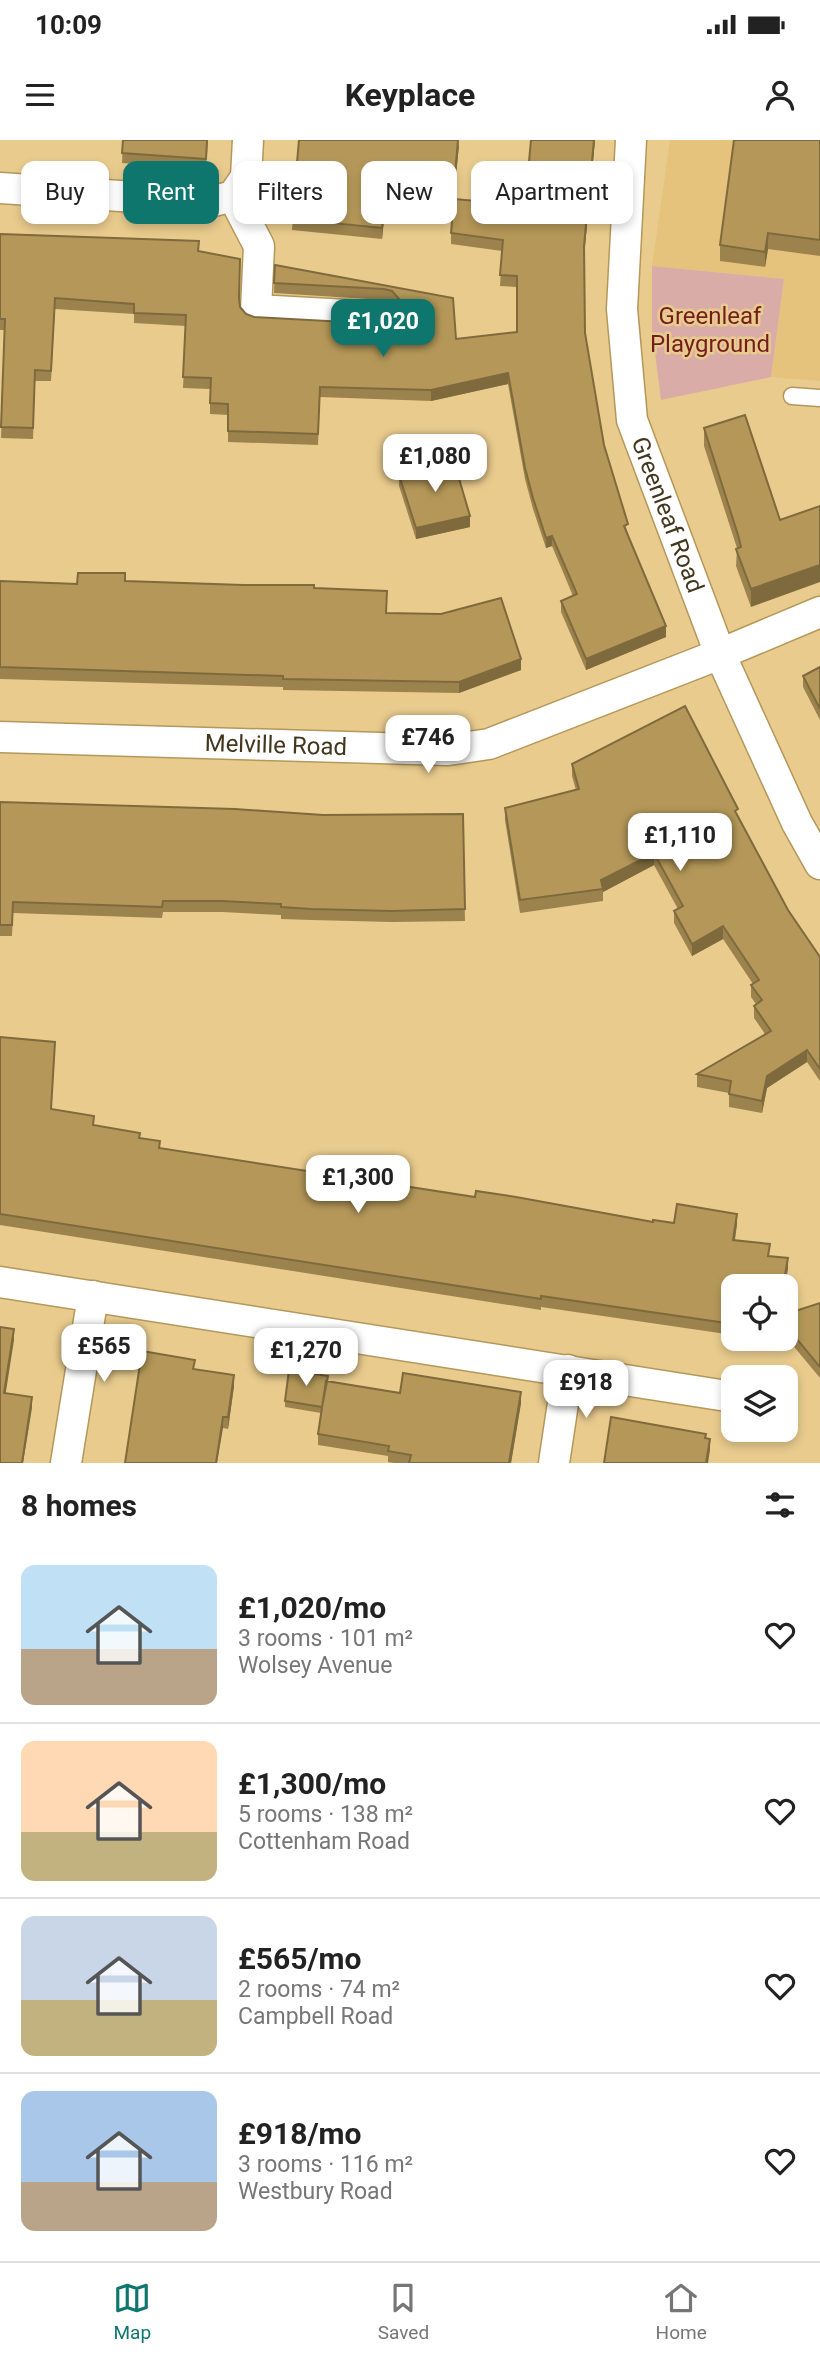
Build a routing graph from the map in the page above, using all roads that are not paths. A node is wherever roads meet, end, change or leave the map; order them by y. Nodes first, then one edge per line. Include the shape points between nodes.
1 (248, 140) edge
2 (631, 140) edge
3 (247, 161) edge
4 (0, 188) edge
5 (233, 196) edge
6 (248, 224) edge
7 (383, 317) dead end
8 (792, 396) dead end
9 (820, 398) edge
10 (820, 612) edge
11 (720, 654) junction
12 (0, 737) edge
13 (820, 864) edge
14 (0, 1282) edge
15 (93, 1296) junction
16 (568, 1370) junction
17 (721, 1395) edge
18 (66, 1463) edge
19 (554, 1463) edge

1 - 3 street
2 - 11 street, Greenleaf Road via 622,309 632,420
4 - 5 street via 210,202
6 - 7 street via 259,246 256,310
8 - 9 lane
10 - 11 street, Melville Road
11 - 12 street, Melville Road via 489,744 448,750
11 - 13 street, Greenleaf Road
14 - 15 street
15 - 16 street
15 - 18 street
16 - 17 street
16 - 19 street

